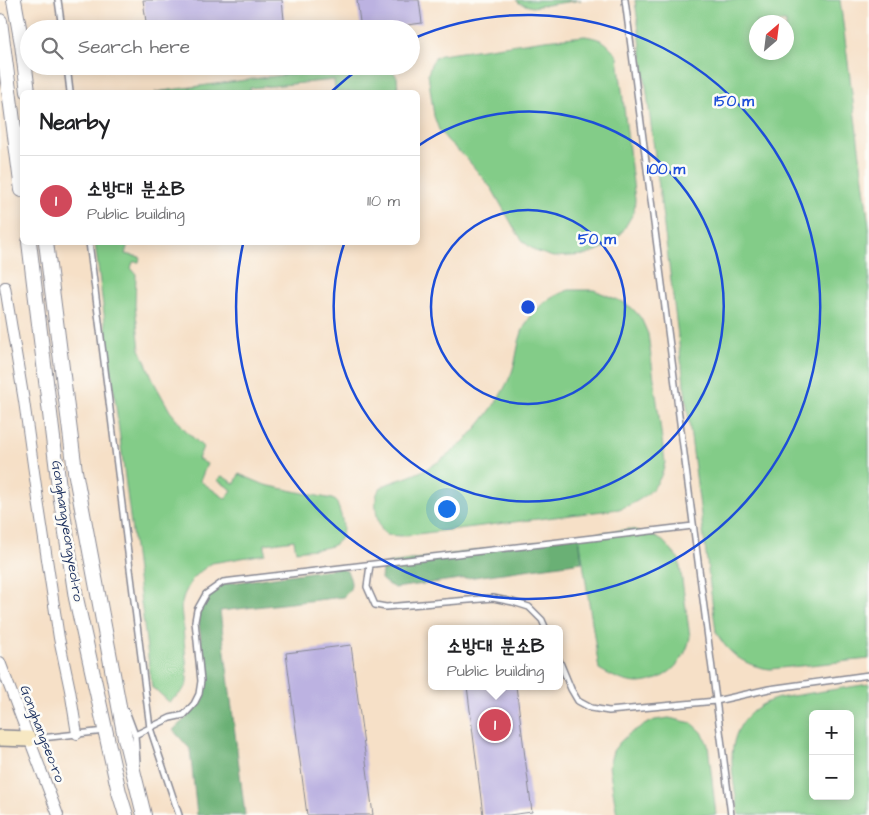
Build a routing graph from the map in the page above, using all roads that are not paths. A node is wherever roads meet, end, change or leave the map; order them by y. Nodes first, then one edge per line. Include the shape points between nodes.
1 (14, 0) edge
2 (58, 0) edge
3 (625, 0) edge
4 (61, 20) edge
5 (0, 21) edge
6 (20, 33) edge
7 (26, 75) edge
8 (68, 75) edge
9 (28, 90) edge
10 (70, 90) edge
11 (20, 175) edge
12 (30, 245) edge
13 (46, 245) edge
14 (89, 245) edge
15 (5, 287) dead end
16 (693, 526) junction
17 (370, 565) junction
18 (544, 625) edge
19 (0, 662) edge
20 (563, 669) edge
21 (869, 675) edge
22 (115, 684) junction
23 (716, 701) junction
24 (150, 728) junction
25 (106, 731) junction
26 (78, 734) junction
27 (135, 735) junction
28 (0, 738) edge
29 (28, 739) junction
30 (142, 810) edge
31 (58, 815) edge
32 (126, 815) edge
33 (179, 815) edge
34 (731, 815) edge

1 - 6 street
2 - 4 lane
3 - 16 lane
5 - 11 street
7 - 9 street
8 - 10 lane
12 - 25 street, Gonghangyeongyeol-ro via 59,488 76,598
13 - 22 street, Gonghangyeongyeol-ro via 75,471
14 - 24 lane
15 - 26 street via 59,638
16 - 17 lane
16 - 23 lane
17 - 18 lane via 367,587 375,605 386,607 493,598 529,607
17 - 24 lane via 223,582 206,594 197,610 195,622 201,681 199,694 184,715
19 - 29 street, Gonghangseo-ro
20 - 23 lane via 578,701 591,708 609,711
21 - 23 lane via 769,689
22 - 27 lane
22 - 30 street, Gonghangyeongyeol-ro
23 - 34 lane
24 - 27 lane
24 - 33 lane
25 - 26 lane
25 - 32 street, Gonghangyeongyeol-ro
26 - 29 lane
27 - 30 lane
28 - 29 main road
29 - 31 street, Gonghangseo-ro

